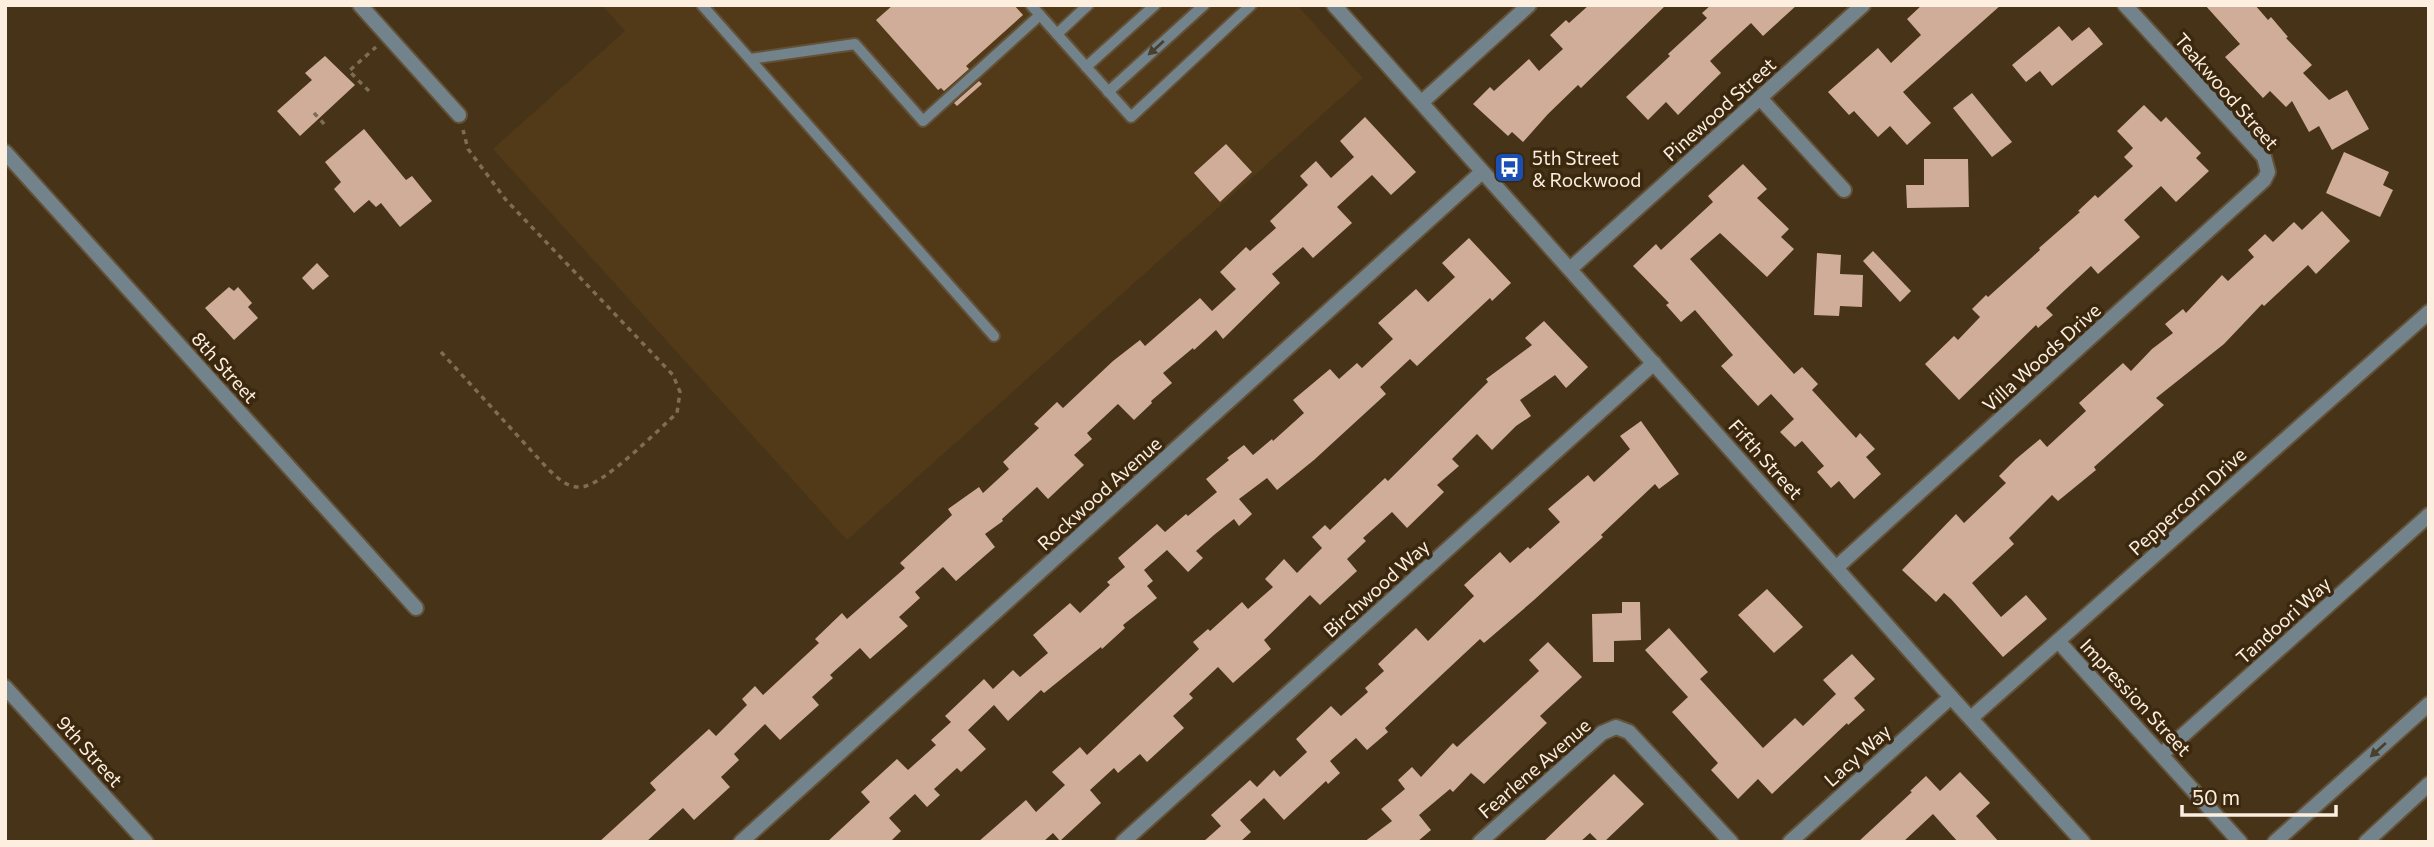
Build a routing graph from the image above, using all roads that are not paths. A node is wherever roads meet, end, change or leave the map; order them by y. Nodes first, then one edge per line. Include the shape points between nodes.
1 (360, 5) edge
2 (702, 5) edge
3 (1031, 5) edge
4 (1088, 5) edge
5 (1155, 5) edge
6 (1204, 5) edge
7 (1251, 5) edge
8 (1334, 5) edge
9 (1529, 5) edge
10 (1863, 5) edge
11 (2125, 5) edge
12 (1040, 15) junction
13 (1057, 34) junction
14 (750, 60) junction
15 (1086, 67) junction
16 (1108, 92) junction
17 (1760, 98) junction
18 (1422, 102) junction
19 (459, 115) road end
20 (5, 152) edge
21 (1482, 172) junction
22 (2268, 172) joint
23 (1844, 190) dead end
24 (1570, 269) junction
25 (2429, 312) edge
26 (994, 336) dead end
27 (1654, 363) junction
28 (2429, 515) edge
29 (1837, 567) junction
30 (416, 608) dead end
31 (2058, 641) junction
32 (5, 687) edge
33 (1951, 696) junction
34 (2429, 704) edge
35 (1971, 718) junction
36 (2162, 754) junction
37 (2429, 784) edge
38 (146, 842) edge
39 (741, 842) edge
40 (1123, 842) edge
41 (1480, 842) edge
42 (1731, 842) edge
43 (1790, 842) edge
44 (2083, 842) edge
45 (2241, 842) edge
46 (2275, 842) edge
47 (2366, 842) edge

1 - 19 street
2 - 14 lane
3 - 12 lane
4 - 13 lane
5 - 15 lane
6 -> 16 lane
7 - 16 lane via 1131,117
8 - 18 street, Fifth Street
9 - 18 street
10 - 17 street, Pinewood Street
11 - 22 street, Teakwood Street via 2264,157
12 - 13 lane
12 - 14 lane via 923,121 855,44
13 - 15 lane
14 - 26 lane
15 - 16 lane
17 - 23 street
17 - 24 street, Pinewood Street
18 - 21 street, Fifth Street
20 - 30 street, 8th Street
21 - 24 street, Fifth Street
21 - 39 street, Rockwood Avenue
22 - 29 street, Villa Woods Drive via 2259,187
24 - 27 street, Fifth Street
25 - 31 street, Peppercorn Drive
27 - 29 street, Fifth Street
27 - 40 street, Birchwood Way
28 - 36 street, Tandoori Way
29 - 33 street, Fifth Street
31 - 35 street, Peppercorn Drive
31 - 36 street, Impression Street
32 - 38 street, 9th Street
33 - 35 street, Fifth Street
33 - 43 street, Lacy Way
34 -> 46 street
35 - 44 street, Fifth Street
36 - 45 street, Impression Street
37 - 47 street
41 - 42 street, Fearlene Avenue via 1602,733 1616,727 1629,732

